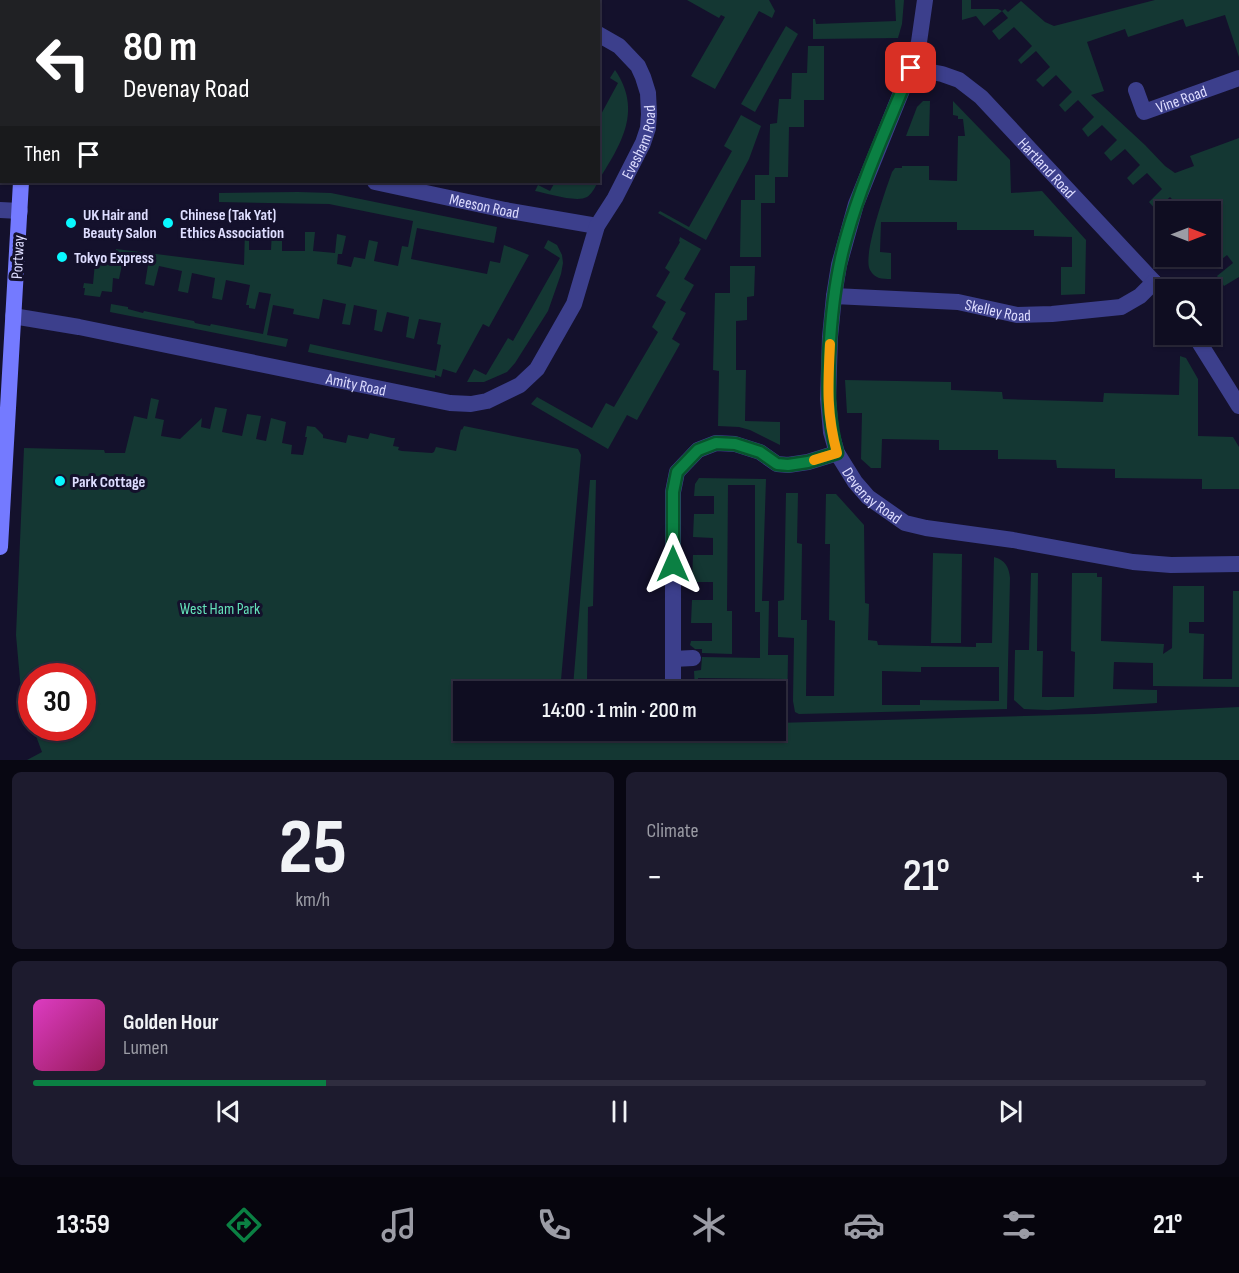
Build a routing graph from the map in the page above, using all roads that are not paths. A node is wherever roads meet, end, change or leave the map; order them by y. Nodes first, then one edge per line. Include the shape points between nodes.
1 (925, 0) edge
2 (600, 35) edge
3 (911, 68) junction
4 (1239, 78) edge
5 (1136, 90) dead end
6 (21, 183) edge
7 (380, 183) edge
8 (0, 210) edge
9 (20, 211) junction
10 (597, 226) junction
11 (1154, 282) joint
12 (834, 297) junction
13 (13, 316) junction
14 (1201, 345) edge
15 (1239, 406) edge
16 (3, 415) edge
17 (837, 453) junction
18 (0, 547) edge
19 (1239, 564) edge
20 (693, 658) dead end
21 (673, 659) junction
22 (673, 681) edge

1 - 3 street, Devenay Road
2 - 10 street, Evesham Road via 619,46 638,66 648,93 649,114 643,143
3 - 11 street, Hartland Road via 959,80 981,97
3 - 12 street, Devenay Road via 856,204
4 - 5 street, Vine Road via 1144,112
6 - 9 main road, Portway
7 - 10 street, Meeson Road
8 - 9 street
9 - 13 main road, Portway
10 - 13 street, Amity Road via 574,304 537,369 520,385 471,404
11 - 12 street, Skelley Road via 1121,307 1052,314 1017,315 958,302
12 - 17 street, Devenay Road via 828,399
13 - 16 main road, Portway
14 - 15 street
16 - 18 main road, Portway
17 - 19 street, Devenay Road via 868,497 905,523 1133,562
17 - 21 street via 788,465 777,464 760,452 735,444 716,443 698,450 677,472 673,492
20 - 21 street
21 - 22 street

